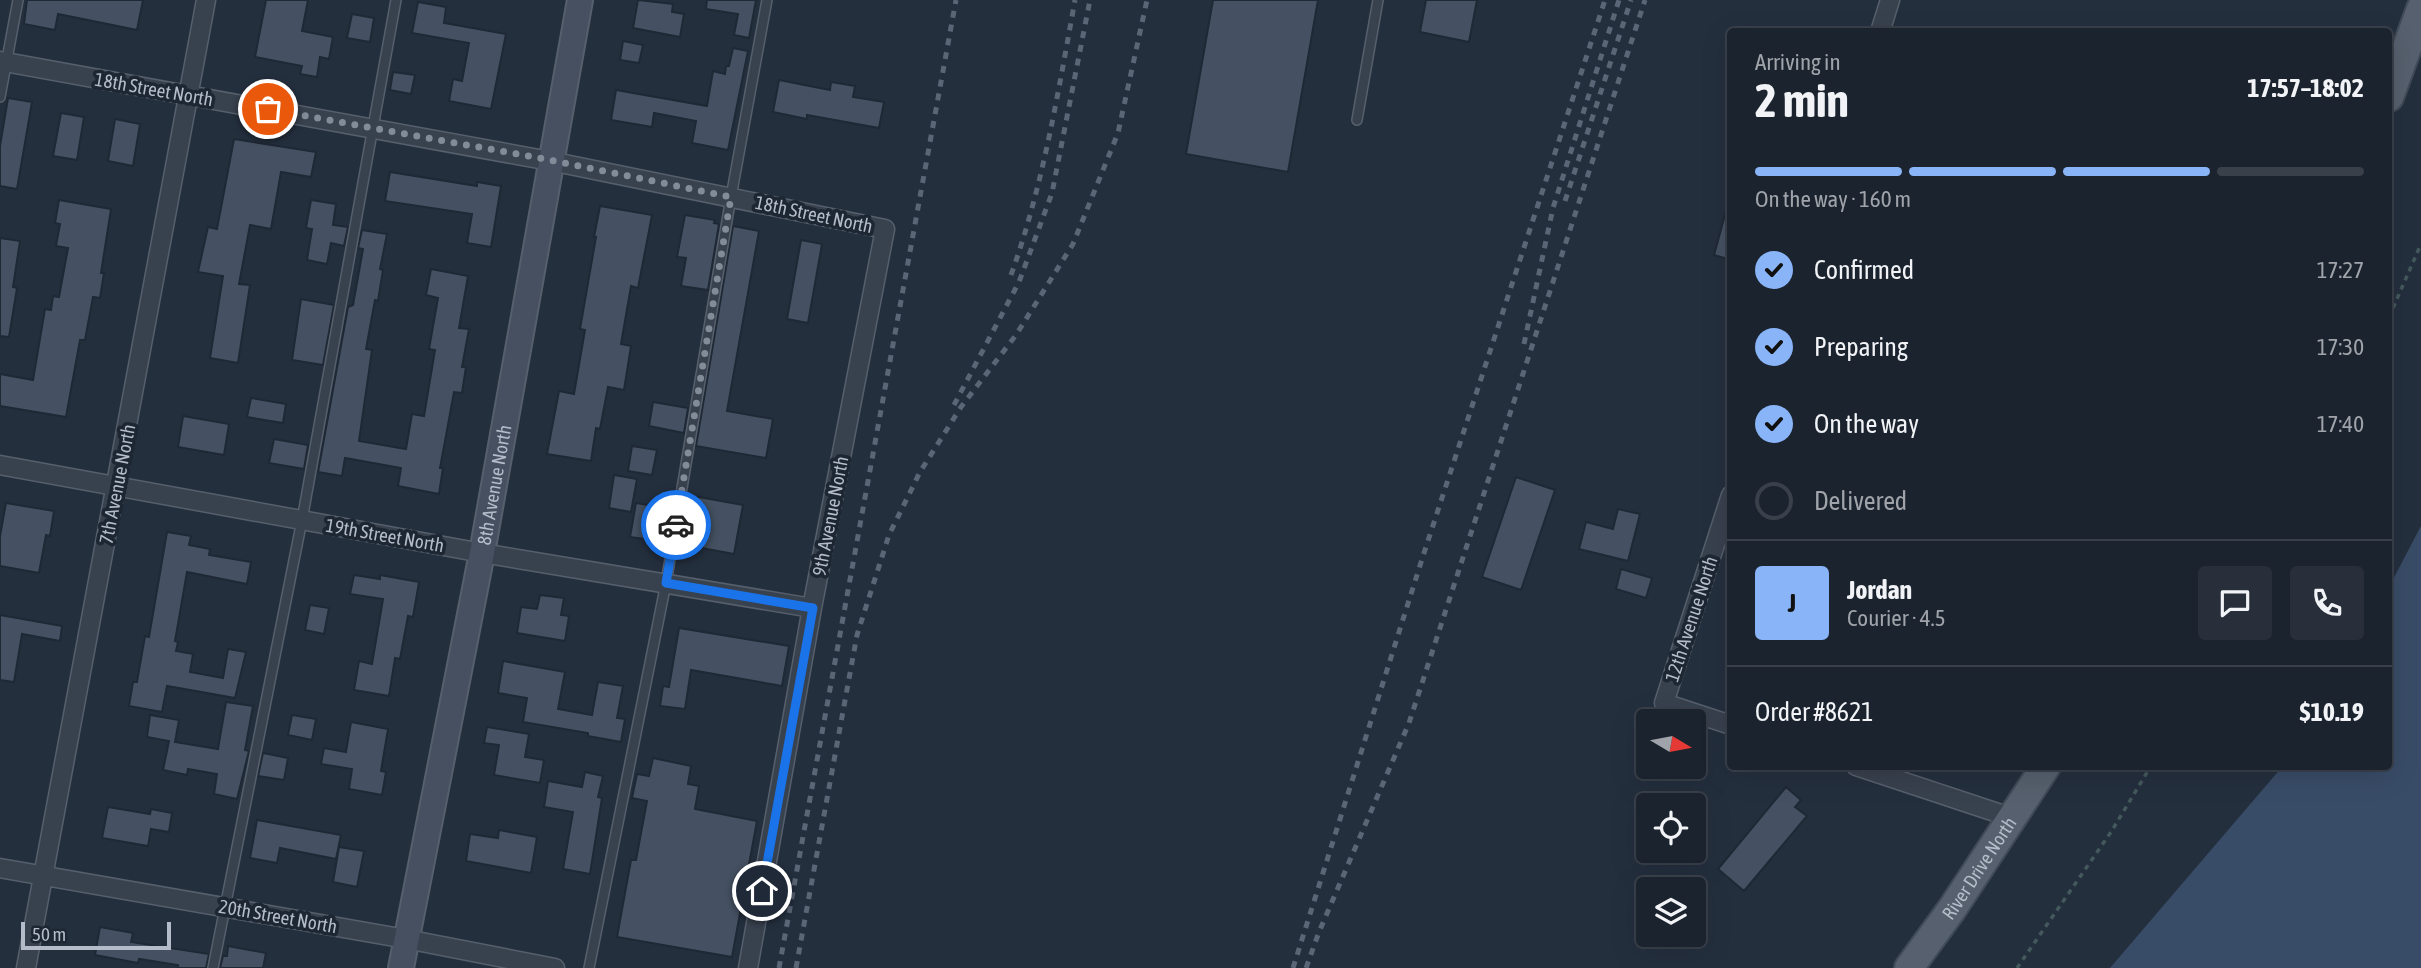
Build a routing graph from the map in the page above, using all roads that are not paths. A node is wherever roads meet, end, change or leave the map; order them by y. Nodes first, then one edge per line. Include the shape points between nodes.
1 (18, 0) edge
2 (206, 0) edge
3 (396, 0) edge
4 (580, 0) edge
5 (767, 0) edge
6 (1378, 0) edge
7 (1890, 0) edge
8 (2421, 9) edge
9 (1881, 28) edge
10 (3, 62) edge
11 (2392, 89) edge
12 (189, 94) junction
13 (0, 97) edge
14 (1357, 120) dead end
15 (373, 128) junction
16 (550, 160) junction
17 (731, 197) junction
18 (885, 229) joint
19 (0, 465) edge
20 (117, 486) junction
21 (1727, 507) edge
22 (302, 520) junction
23 (482, 553) junction
24 (666, 583) junction
25 (813, 608) junction
26 (1727, 724) edge
27 (1868, 770) edge
28 (2043, 770) edge
29 (2013, 818) junction
30 (0, 867) edge
31 (43, 875) junction
32 (224, 907) junction
33 (406, 939) junction
34 (26, 968) edge
35 (213, 968) edge
36 (401, 968) edge
37 (555, 968) edge
38 (589, 968) edge
39 (748, 968) edge
40 (1909, 968) edge

1 - 10 lane
2 - 12 street, 7th Avenue North
3 - 15 lane
4 - 16 street, 8th Avenue North
5 - 17 lane
6 - 14 lane
7 - 9 street
8 - 11 main road
10 - 12 street, 18th Street North
10 - 13 lane
12 - 15 street, 18th Street North
12 - 20 street, 7th Avenue North
15 - 16 street, 18th Street North
15 - 22 lane
16 - 17 street, 18th Street North
16 - 23 street, 8th Avenue North
17 - 18 street, 18th Street North
17 - 24 lane
18 - 25 street, 9th Avenue North
19 - 20 street, 19th Street North
20 - 22 street, 19th Street North
20 - 31 street, 7th Avenue North
21 - 26 street, 12th Avenue North via 1664,703
22 - 23 street, 19th Street North
22 - 32 lane
23 - 24 street, 19th Street North
23 - 33 street, 8th Avenue North
24 - 25 street, 19th Street North
24 - 38 lane
25 - 39 street, 9th Avenue North
27 - 29 street
28 - 29 main road, River Drive North
29 - 40 main road, River Drive North
30 - 31 street, 20th Street North
31 - 32 street, 20th Street North
31 - 34 street, 7th Avenue North
32 - 33 street, 20th Street North
32 - 35 lane
33 - 36 street, 8th Avenue North
33 - 37 street, 20th Street North

